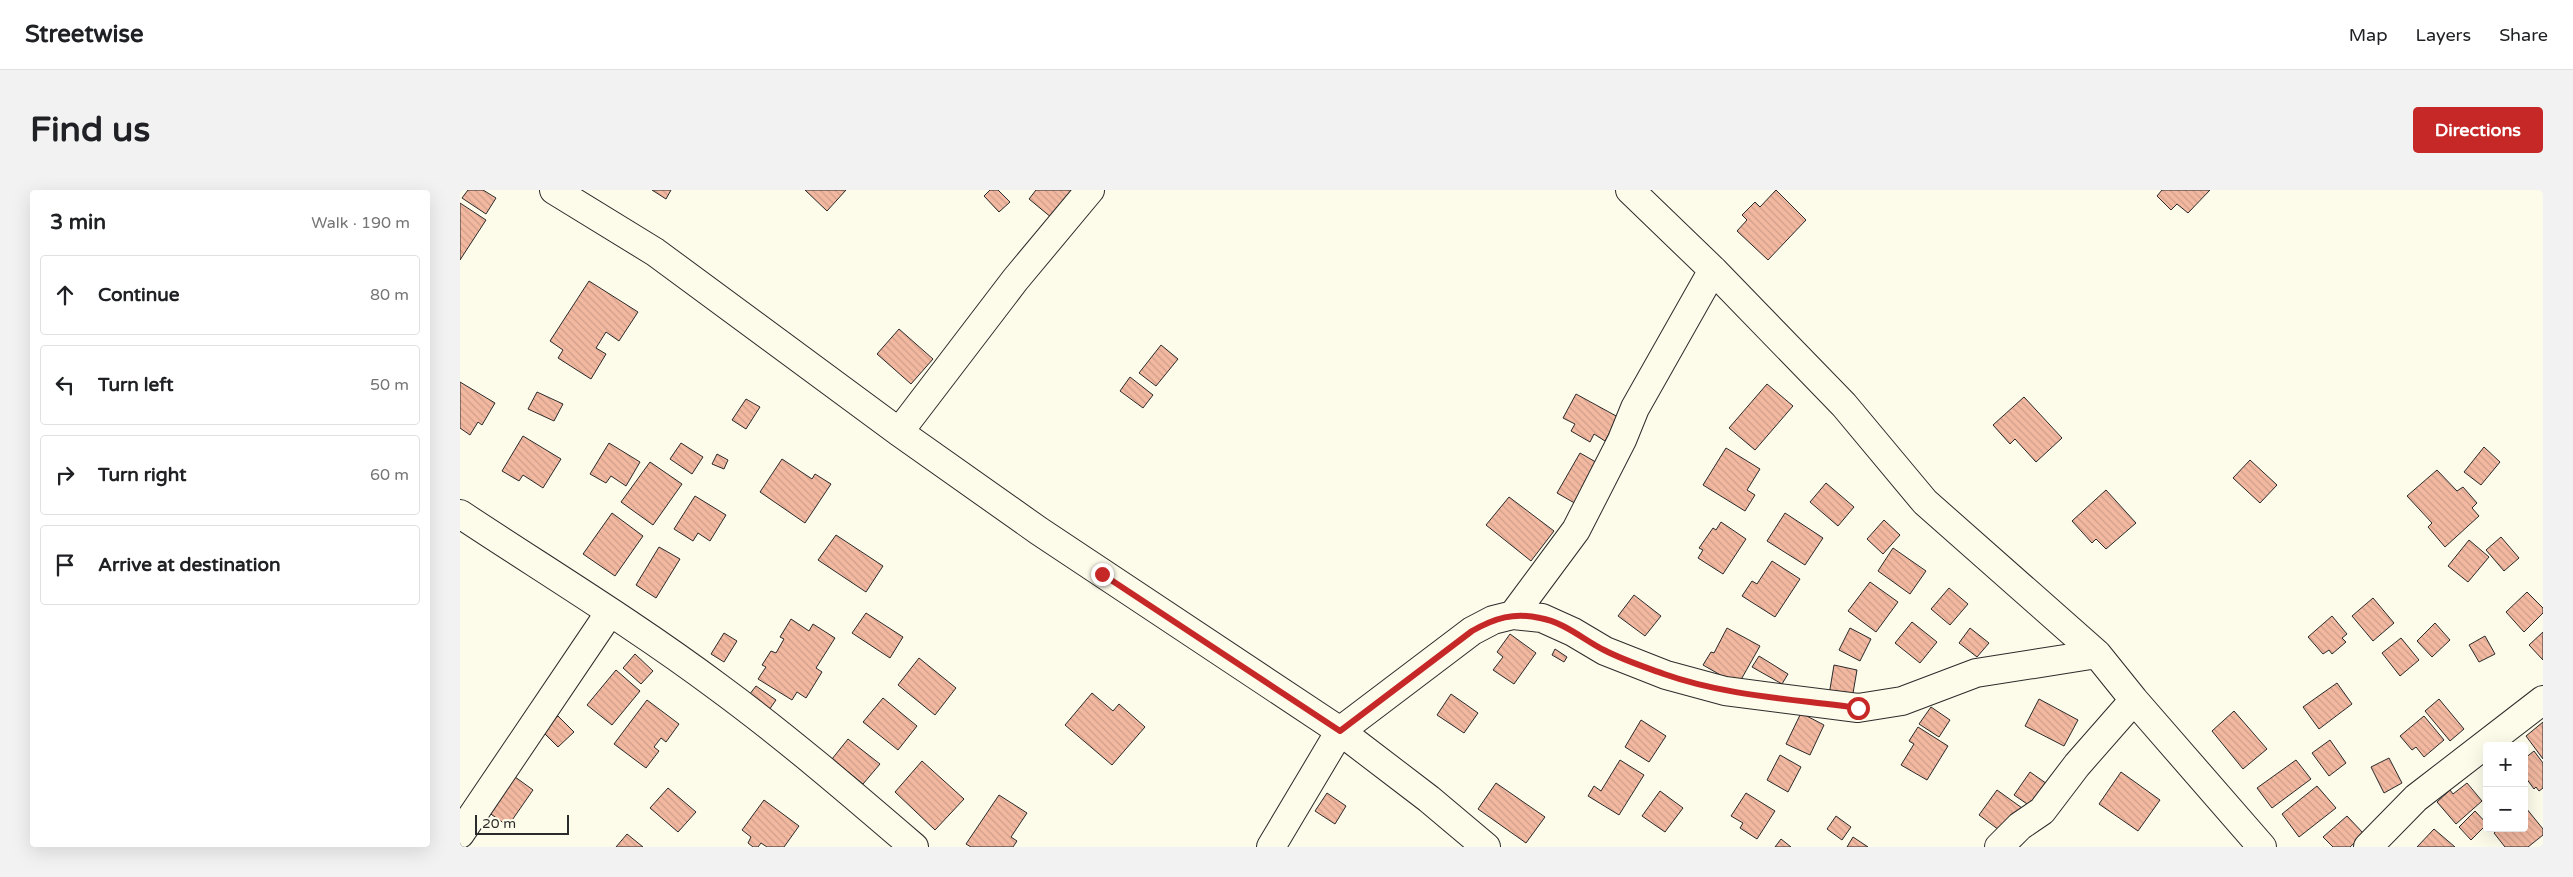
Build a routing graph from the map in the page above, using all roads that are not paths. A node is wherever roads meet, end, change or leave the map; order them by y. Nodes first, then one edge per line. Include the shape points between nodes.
1 (554, 190) edge
2 (1090, 190) edge
3 (1646, 195) edge
4 (1713, 270) junction
5 (899, 432) junction
6 (460, 514) edge
7 (610, 612) junction
8 (1513, 615) junction
9 (2097, 654) junction
10 (2134, 700) junction
11 (2543, 700) edge
12 (1340, 731) junction
13 (460, 834) edge
14 (914, 847) edge
15 (1271, 847) edge
16 (1486, 847) edge
17 (1999, 847) edge
18 (2262, 847) edge
19 (2368, 847) edge

1 - 5 street via 655,252
2 - 5 street via 1015,280
3 - 4 street
4 - 8 street via 1635,408 1576,530
4 - 9 street via 1844,404 1925,502
5 - 12 street via 1123,588
6 - 7 street
7 - 13 street
7 - 14 street via 795,745
8 - 9 street via 1542,618 1605,651 1666,675 1725,691 1858,708 1902,701 1976,673
8 - 12 street via 1493,620 1472,631
9 - 10 street
10 - 17 street via 2042,811 2020,826
10 - 18 street
11 - 19 street via 2416,798
12 - 15 street
12 - 16 street

